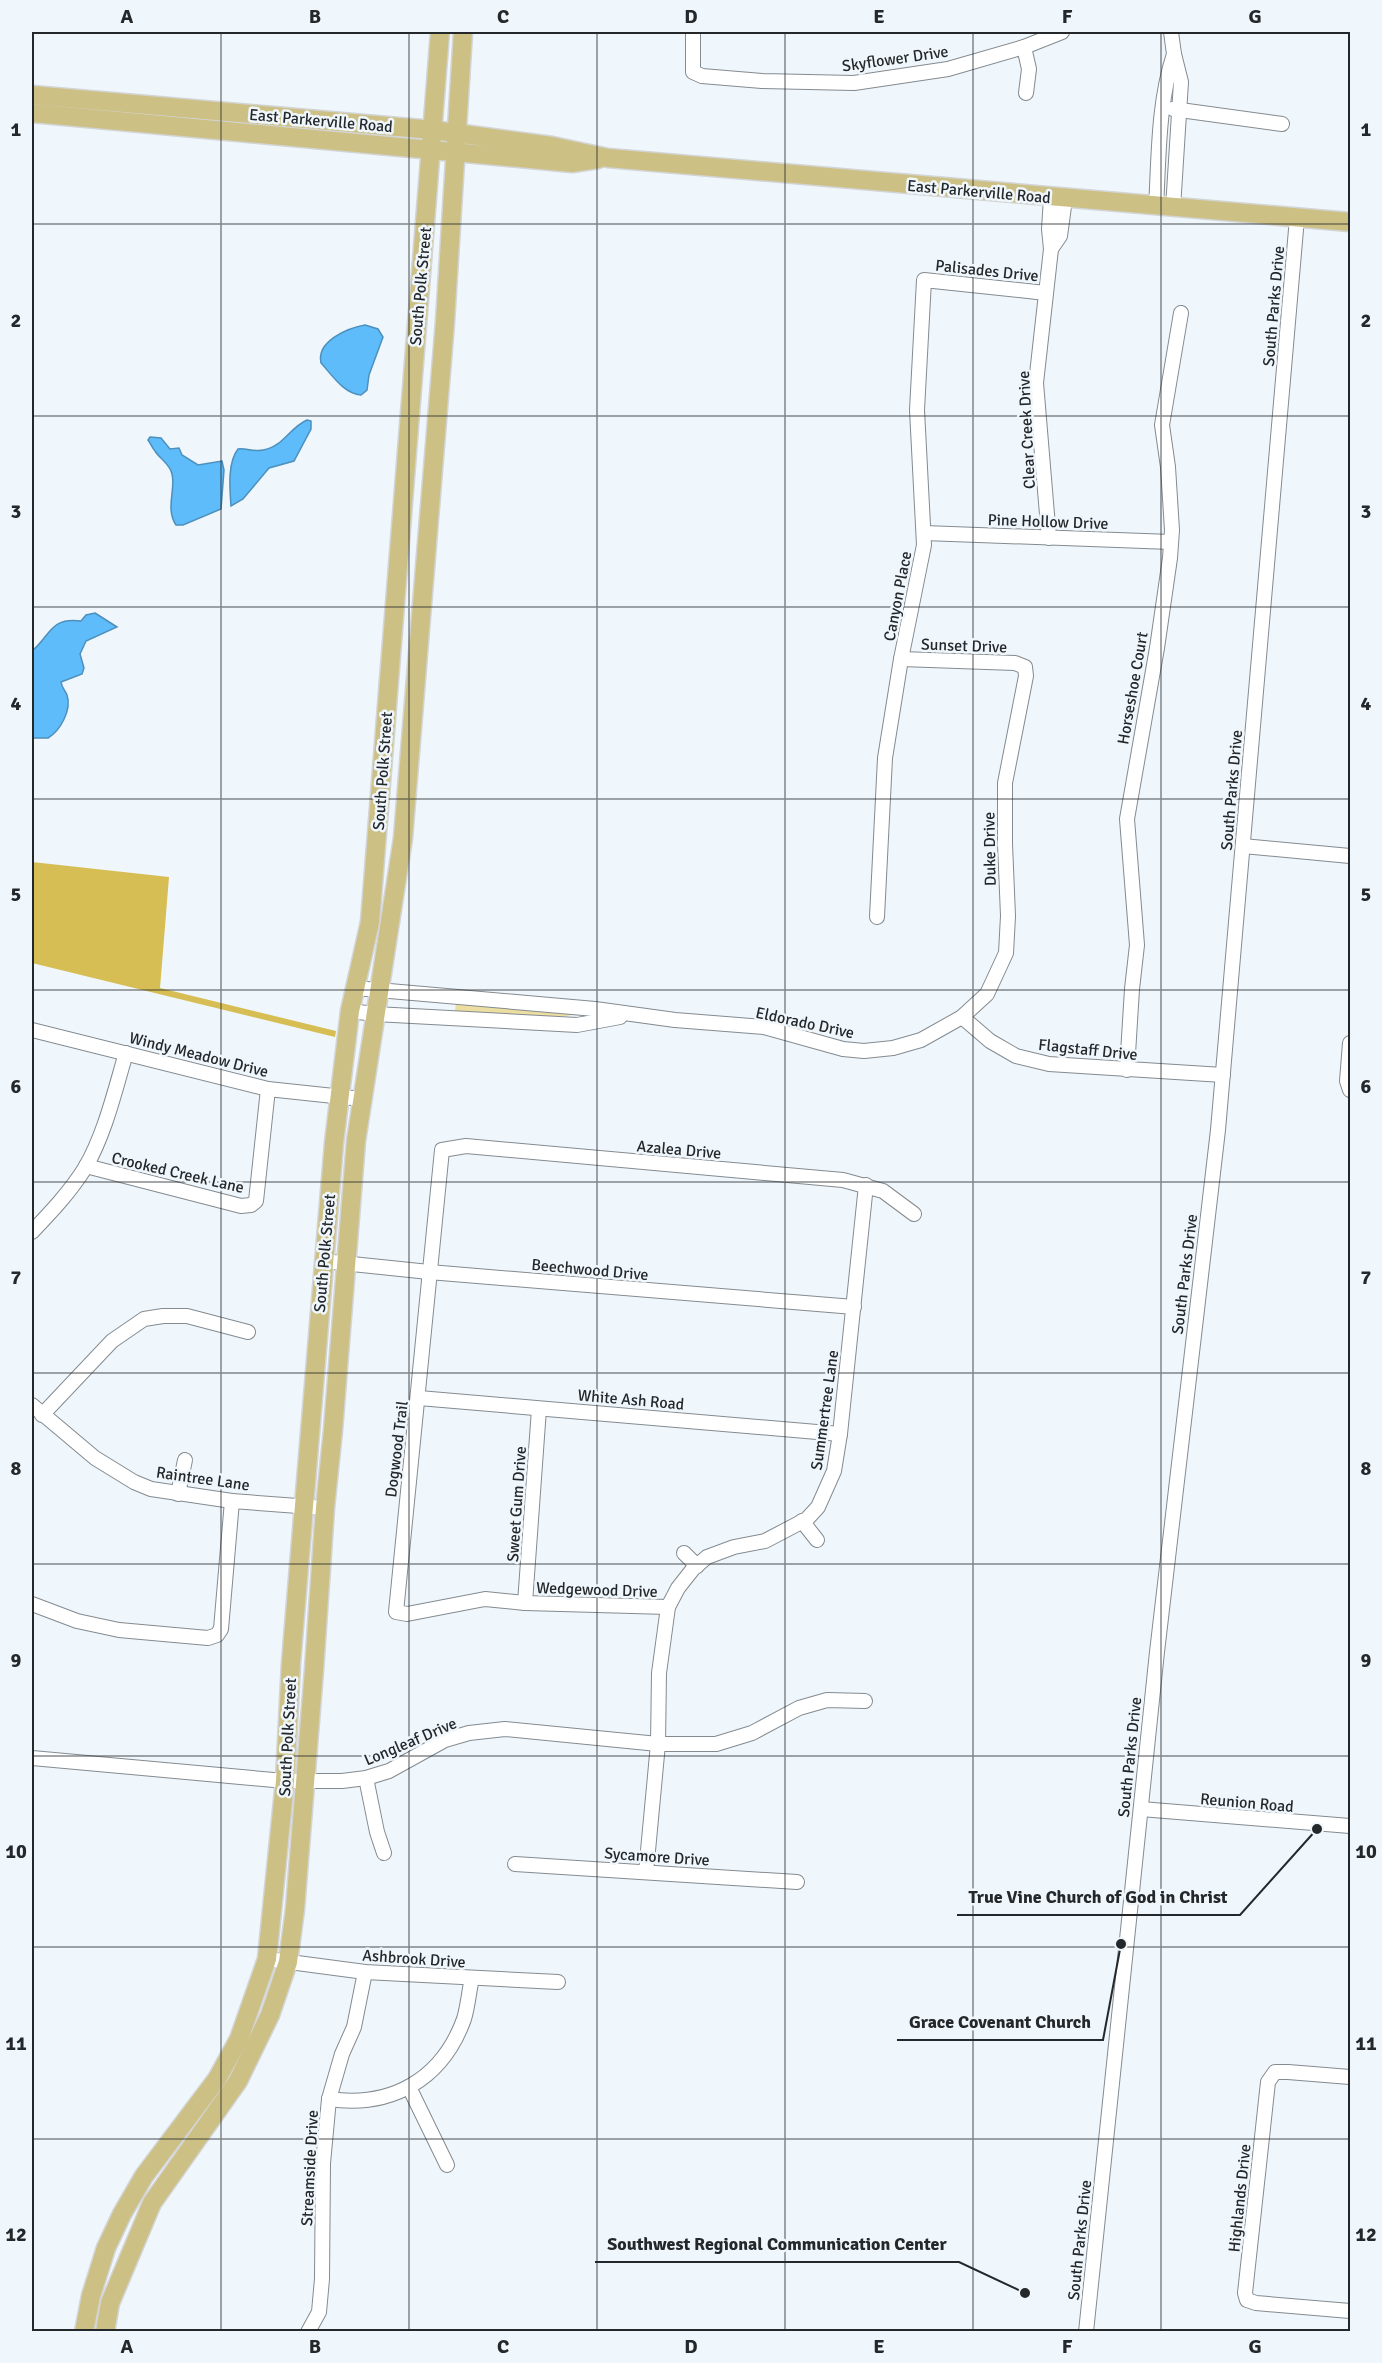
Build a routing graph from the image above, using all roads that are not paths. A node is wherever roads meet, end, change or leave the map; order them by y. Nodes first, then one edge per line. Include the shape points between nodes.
1 (440, 32) edge
2 (463, 32) edge
3 (693, 32) edge
4 (1062, 32) edge
5 (1171, 32) edge
6 (1024, 47) junction
7 (1174, 54) junction
8 (1026, 93) dead end
9 (32, 95) edge
10 (1162, 107) junction
11 (74, 108) junction
12 (1181, 110) junction
13 (32, 113) edge
14 (1282, 124) dead end
15 (434, 130) junction
16 (458, 133) junction
17 (432, 152) junction
18 (457, 154) junction
19 (608, 158) junction
20 (1058, 198) junction
21 (1164, 207) junction
22 (1297, 218) junction
23 (1350, 222) edge
24 (924, 280) joint
25 (1046, 293) junction
26 (1180, 313) dead end
27 (924, 533) junction
28 (1049, 538) junction
29 (1171, 542) junction
30 (901, 659) junction
31 (1025, 667) joint
32 (1243, 846) junction
33 (1350, 856) edge
34 (877, 917) dead end
35 (355, 988) junction
36 (379, 991) junction
37 (446, 996) junction
38 (350, 1011) junction
39 (375, 1014) junction
40 (633, 1014) junction
41 (963, 1017) junction
42 (445, 1018) junction
43 (32, 1030) edge
44 (1350, 1043) edge
45 (126, 1053) junction
46 (1127, 1070) junction
47 (1223, 1075) junction
48 (268, 1089) junction
49 (1350, 1090) edge
50 (340, 1096) junction
51 (362, 1099) junction
52 (440, 1160) joint
53 (86, 1166) junction
54 (866, 1185) junction
55 (914, 1215) dead end
56 (32, 1232) edge
57 (323, 1261) junction
58 (346, 1262) junction
59 (429, 1272) junction
60 (854, 1306) junction
61 (248, 1332) dead end
62 (418, 1398) junction
63 (32, 1405) edge
64 (539, 1409) junction
65 (42, 1415) junction
66 (840, 1434) junction
67 (185, 1460) dead end
68 (178, 1494) junction
69 (232, 1501) junction
70 (304, 1506) junction
71 (325, 1508) junction
72 (802, 1521) junction
73 (817, 1540) dead end
74 (684, 1553) dead end
75 (697, 1566) junction
76 (525, 1603) junction
77 (32, 1604) edge
78 (668, 1607) junction
79 (865, 1701) dead end
80 (658, 1744) junction
81 (32, 1758) edge
82 (366, 1778) junction
83 (285, 1781) junction
84 (304, 1782) junction
85 (1141, 1809) junction
86 (1350, 1826) edge
87 (384, 1853) dead end
88 (515, 1864) dead end
89 (646, 1872) junction
90 (797, 1882) dead end
91 (267, 1959) junction
92 (288, 1962) junction
93 (365, 1972) junction
94 (472, 1978) junction
95 (558, 1982) dead end
96 (1350, 2077) edge
97 (409, 2087) junction
98 (328, 2099) junction
99 (447, 2165) dead end
100 (1350, 2311) edge
101 (84, 2331) edge
102 (105, 2331) edge
103 (308, 2331) edge
104 (1086, 2331) edge

1 - 15 main road, South Polk Street
2 - 16 main road, South Polk Street
3 - 6 street, Skyflower Drive via 693,72 762,81 854,82 948,69
4 - 6 street, Skyflower Drive
5 - 7 street
6 - 8 street via 1029,69
7 - 10 street
7 - 12 street via 1181,82
9 - 11 main road, East Parkerville Road
10 - 12 street
10 - 21 street
11 - 13 main road, East Parkerville Road
11 - 15 main road, East Parkerville Road
11 - 17 main road, East Parkerville Road
12 - 14 street
12 - 21 street
15 - 16 main road, East Parkerville Road
15 - 17 main road, South Polk Street
16 - 18 main road, South Polk Street
16 - 19 main road, East Parkerville Road
17 - 18 main road, East Parkerville Road
17 - 35 main road, South Polk Street via 370,922
18 - 19 main road, East Parkerville Road via 572,163
18 - 36 main road, South Polk Street via 403,831
19 - 20 main road, East Parkerville Road
20 - 21 main road, East Parkerville Road
20 - 25 street, Clear Creek Drive via 1060,236 1051,249
21 - 22 main road, East Parkerville Road
22 - 23 main road, East Parkerville Road
22 - 32 street, South Parks Drive
24 - 25 street, Palisades Drive
24 - 27 street, Canyon Place via 916,410
25 - 28 street, Clear Creek Drive via 1036,383
26 - 29 street, Horseshoe Court via 1162,425
27 - 28 street, Pine Hollow Drive
27 - 30 street, Canyon Place
28 - 29 street, Pine Hollow Drive
29 - 46 street, Horseshoe Court via 1127,819 1137,945
30 - 31 street, Sunset Drive via 1015,663
30 - 34 street, Canyon Place via 885,758
31 - 41 street, Duke Drive via 1005,783 1006,953 987,994
32 - 33 street
32 - 47 street, South Parks Drive
35 - 36 street, Eldorado Drive
35 - 38 main road, South Polk Street
36 - 37 street, Eldorado Drive
36 - 39 main road, South Polk Street
37 - 40 street, Eldorado Drive
37 - 42 street
38 - 39 street, Eldorado Drive
38 - 50 main road, South Polk Street
39 - 42 street, Eldorado Drive
39 - 51 main road, South Polk Street
40 - 41 street, Eldorado Drive via 764,1027 864,1051 921,1040
40 - 42 street, Eldorado Drive via 577,1025
41 - 46 street, Flagstaff Drive via 990,1041 1016,1056 1049,1064
43 - 45 street, Windy Meadow Drive
44 - 49 street
45 - 48 street, Windy Meadow Drive
45 - 53 street via 110,1110
46 - 47 street, Flagstaff Drive
47 - 85 street, South Parks Drive
48 - 50 street, Windy Meadow Drive
48 - 53 street, Crooked Creek Lane via 256,1201 251,1205 241,1206
50 - 51 street, Windy Meadow Drive
50 - 57 main road, South Polk Street
51 - 58 main road, South Polk Street
52 - 54 street, Azalea Drive via 442,1150 466,1146 786,1174
52 - 59 street, Dogwood Trail
53 - 56 street
54 - 55 street, Azalea Drive via 883,1191
54 - 60 street, Summertree Lane
57 - 58 street, Beechwood Drive
57 - 70 main road, South Polk Street
58 - 59 street, Beechwood Drive
58 - 71 main road, South Polk Street
59 - 60 street, Beechwood Drive
59 - 62 street, Dogwood Trail
60 - 66 street, Summertree Lane
61 - 65 street via 187,1316 144,1319 112,1341
62 - 64 street, White Ash Road
62 - 76 street, Dogwood Trail via 396,1612 407,1614 485,1599
63 - 65 street, Raintree Lane
64 - 66 street, White Ash Road
64 - 76 street, Sweet Gum Drive
65 - 68 street, Raintree Lane via 95,1458 134,1482
66 - 72 street, Summertree Lane via 834,1471 818,1507
67 - 68 street
68 - 69 street, Raintree Lane
69 - 70 street, Raintree Lane
69 - 77 street via 221,1629 217,1635 208,1638 119,1630 77,1621
70 - 71 street, Raintree Lane
70 - 83 main road, South Polk Street
71 - 84 main road, South Polk Street
72 - 73 street
72 - 75 street, Summertree Lane via 765,1541 707,1557
74 - 75 street
75 - 78 street, Summertree Lane
76 - 78 street, Wedgewood Drive
78 - 80 street, Summertree Lane via 659,1673
79 - 80 street, Longleaf Drive via 827,1700 799,1708 727,1742
80 - 82 street, Longleaf Drive via 505,1729 468,1733
80 - 89 street, Summertree Lane
81 - 83 street, Longleaf Drive
82 - 84 street, Longleaf Drive
82 - 87 street
83 - 84 street, Longleaf Drive
83 - 91 main road, South Polk Street
84 - 92 main road, South Polk Street
85 - 86 street, Reunion Road
85 - 104 street, South Parks Drive
88 - 89 street, Sycamore Drive
89 - 90 street, Sycamore Drive
91 - 92 street, Ashbrook Drive
91 - 101 main road, South Polk Street via 239,2038 217,2079 144,2176 122,2214 106,2248
92 - 93 street, Ashbrook Drive
92 - 102 main road, South Polk Street via 270,2015 238,2081 152,2203 110,2303
93 - 94 street, Ashbrook Drive
93 - 98 street, Streamside Drive via 354,2027
94 - 95 street, Ashbrook Drive
94 - 97 street via 464,2018 449,2050 427,2077
96 - 100 street, Highlands Drive via 1275,2072 1268,2082 1245,2293 1247,2300 1256,2303
97 - 98 street via 374,2100
97 - 99 street
98 - 103 street, Streamside Drive via 322,2279 319,2312

